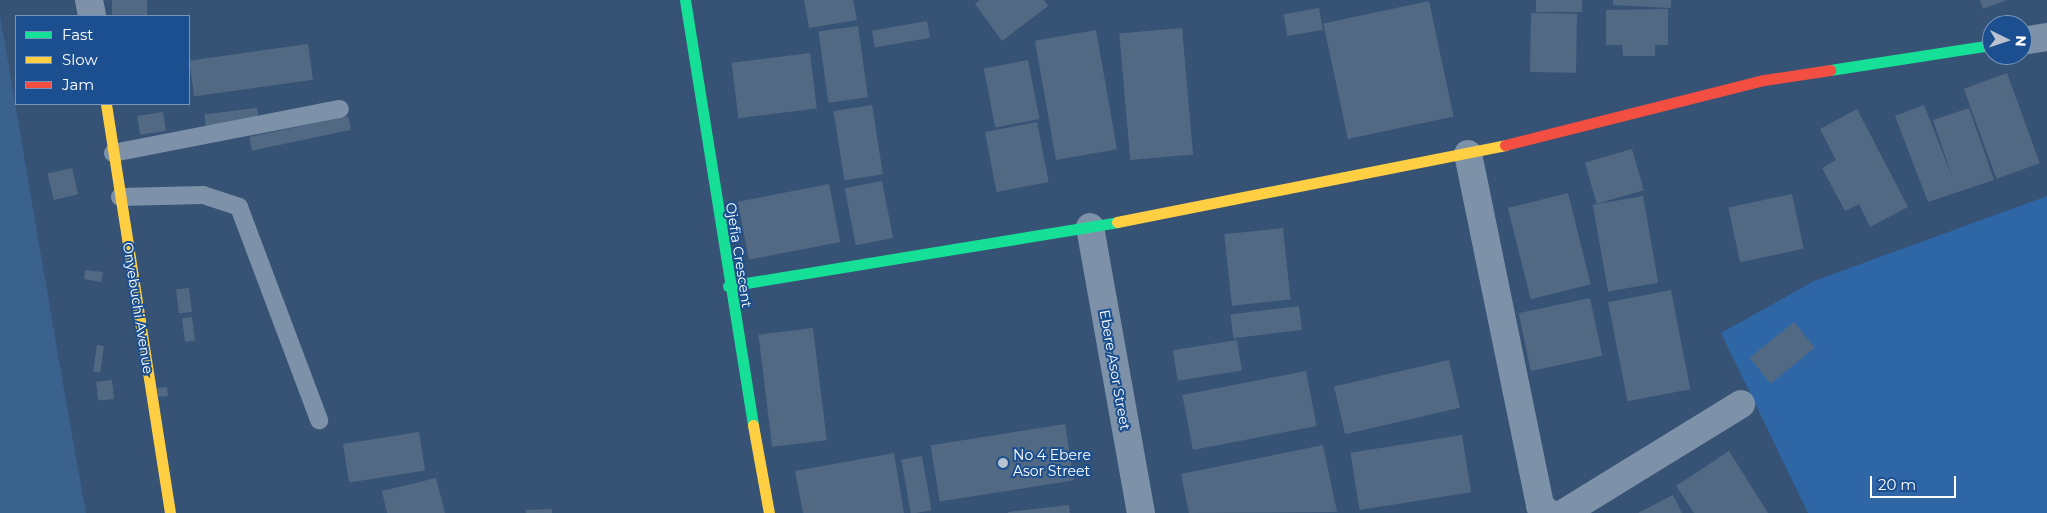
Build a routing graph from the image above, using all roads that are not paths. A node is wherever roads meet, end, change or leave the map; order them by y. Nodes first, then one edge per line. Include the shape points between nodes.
1 (89, 0) edge
2 (684, 0) edge
3 (92, 15) edge
4 (2047, 37) edge
5 (2032, 39) edge
6 (1982, 47) edge
7 (106, 105) edge
8 (340, 109) dead end
9 (113, 153) junction
10 (1468, 154) junction
11 (120, 197) junction
12 (1090, 227) junction
13 (728, 286) junction
14 (1741, 404) dead end
15 (319, 420) dead end
16 (1548, 511) edge
17 (170, 513) edge
18 (769, 513) edge
19 (1140, 513) edge

1 - 3 street
2 - 13 street, Ojefia Crescent
4 - 5 street
6 - 10 street via 1764,80
7 - 9 street, Onyebuchi Avenue
8 - 9 lane
9 - 11 street, Onyebuchi Avenue
10 - 12 street
10 - 16 street
11 - 15 lane via 202,195 239,207
11 - 17 street, Onyebuchi Avenue
12 - 13 street
12 - 19 street, Ebere Asor Street
13 - 18 street, Ojefia Crescent
14 - 16 street

